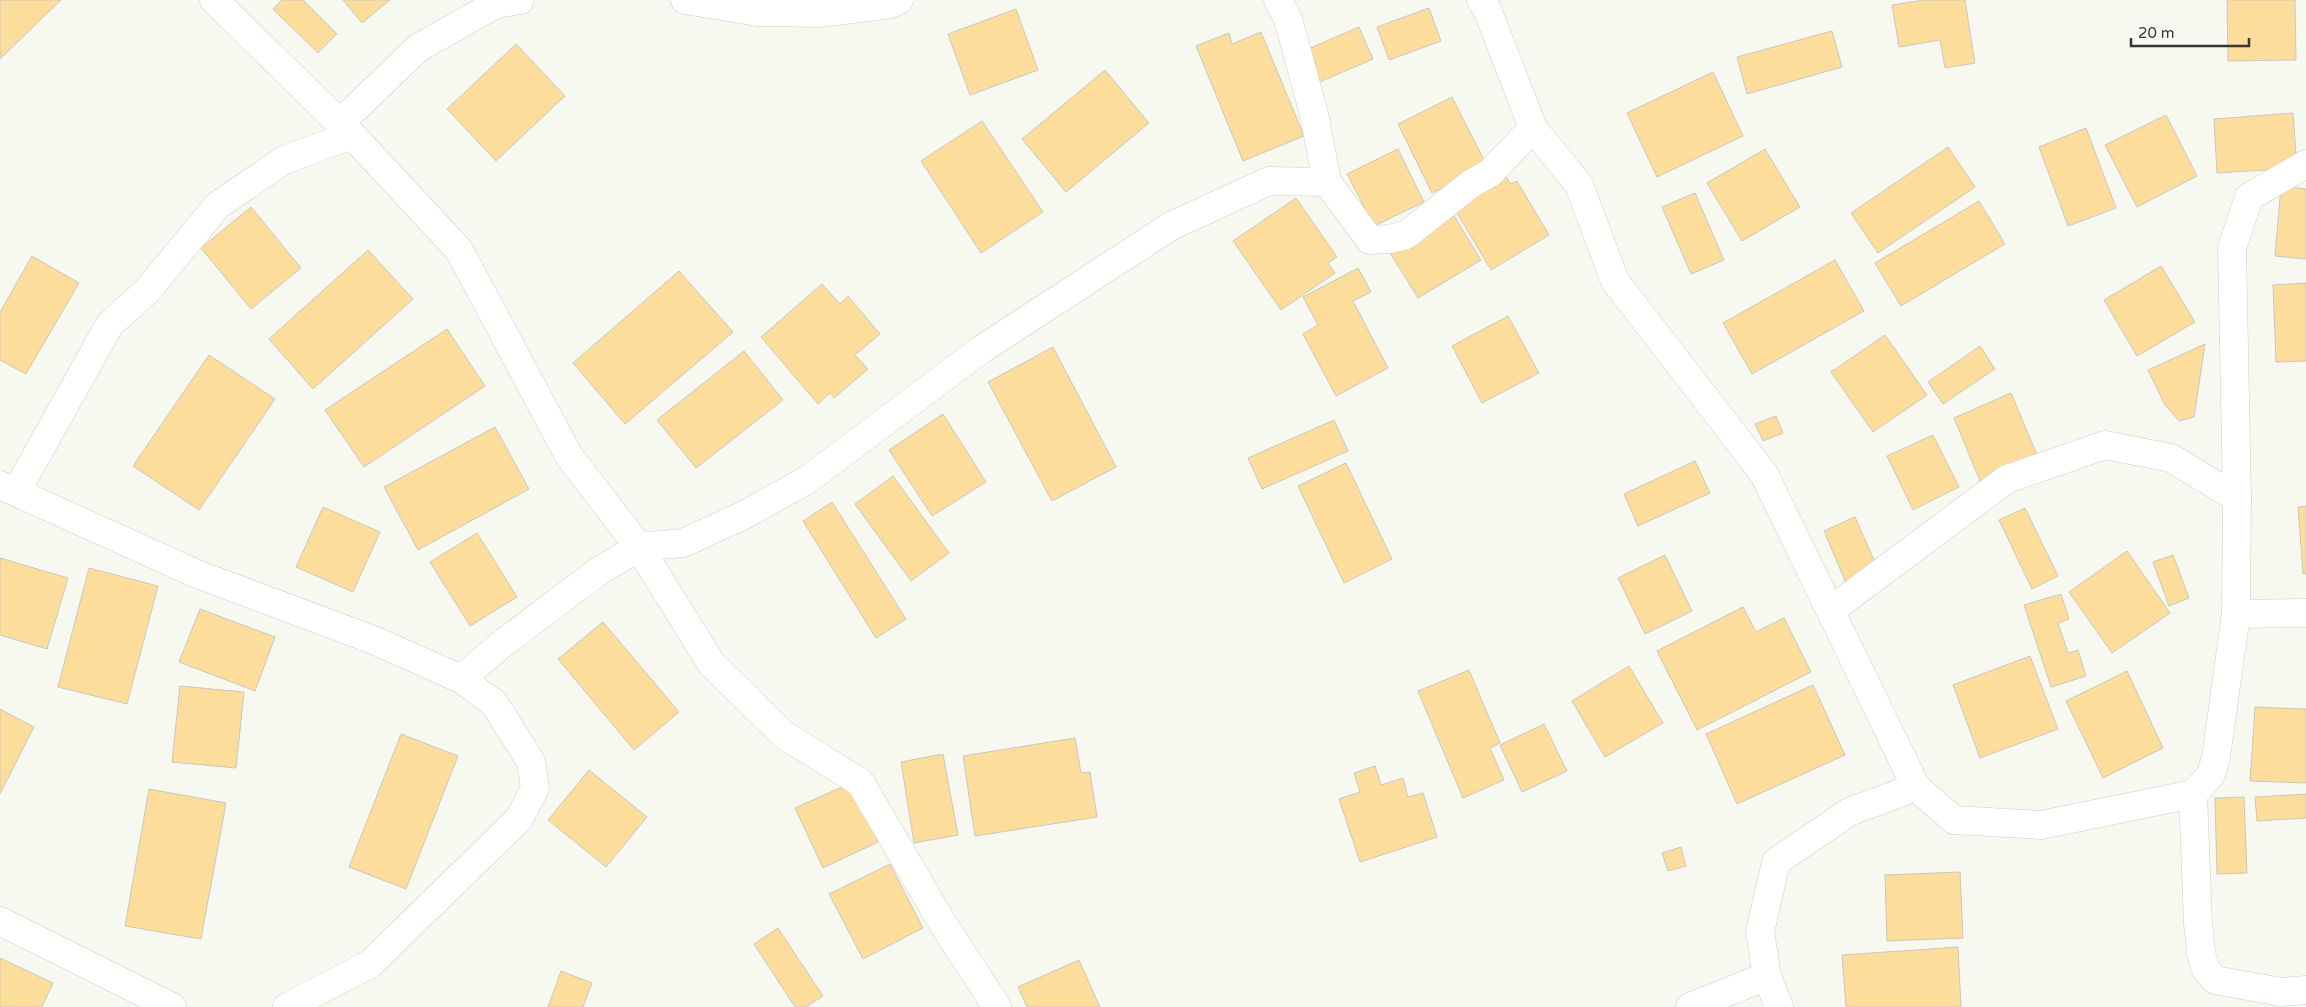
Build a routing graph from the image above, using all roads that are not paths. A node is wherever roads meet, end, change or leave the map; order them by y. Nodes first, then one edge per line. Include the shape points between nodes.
1 (214, 0) edge
2 (520, 0) edge
3 (685, 0) edge
4 (900, 0) edge
5 (1278, 0) edge
6 (1481, 0) edge
7 (1533, 128) junction
8 (346, 129) junction
9 (2306, 164) edge
10 (1328, 182) junction
11 (8, 488) edge
12 (2238, 498) junction
13 (639, 547) junction
14 (1831, 610) junction
15 (2236, 614) junction
16 (2306, 614) edge
17 (461, 680) junction
18 (1916, 787) junction
19 (2193, 794) junction
20 (0, 921) edge
21 (1767, 976) junction
22 (2306, 990) edge
23 (172, 1007) edge
24 (287, 1007) edge
25 (997, 1007) edge
26 (1690, 1007) edge
27 (1779, 1007) edge

1 - 8 street
2 - 8 street via 496,4 418,48
3 - 4 street via 758,12 821,13
5 - 10 street via 1288,19 1314,114
6 - 7 street
7 - 10 street via 1490,173 1406,234 1389,239 1370,240
7 - 14 street via 1579,185 1615,282 1764,474
8 - 11 street via 284,160 218,205 146,292 110,324
8 - 13 street via 459,250 569,456
9 - 12 street via 2249,197 2232,248
10 - 13 street via 1269,181 1171,226 979,351 807,480 684,543
11 - 17 street via 198,574 376,641
12 - 14 street via 2171,458 2105,445 2007,479
12 - 15 street
13 - 17 street via 599,571 502,644
13 - 25 street via 711,663 784,735 860,782 943,924
14 - 18 street
15 - 16 street
15 - 19 street via 2216,757 2211,775
17 - 24 street via 494,703 531,762 535,788 519,819 370,964
18 - 19 street via 1954,820 2041,825
18 - 21 street via 1849,812 1776,862 1760,932
19 - 22 street via 2198,923 2206,970 2215,980 2281,992
20 - 23 street
21 - 26 street
21 - 27 street

